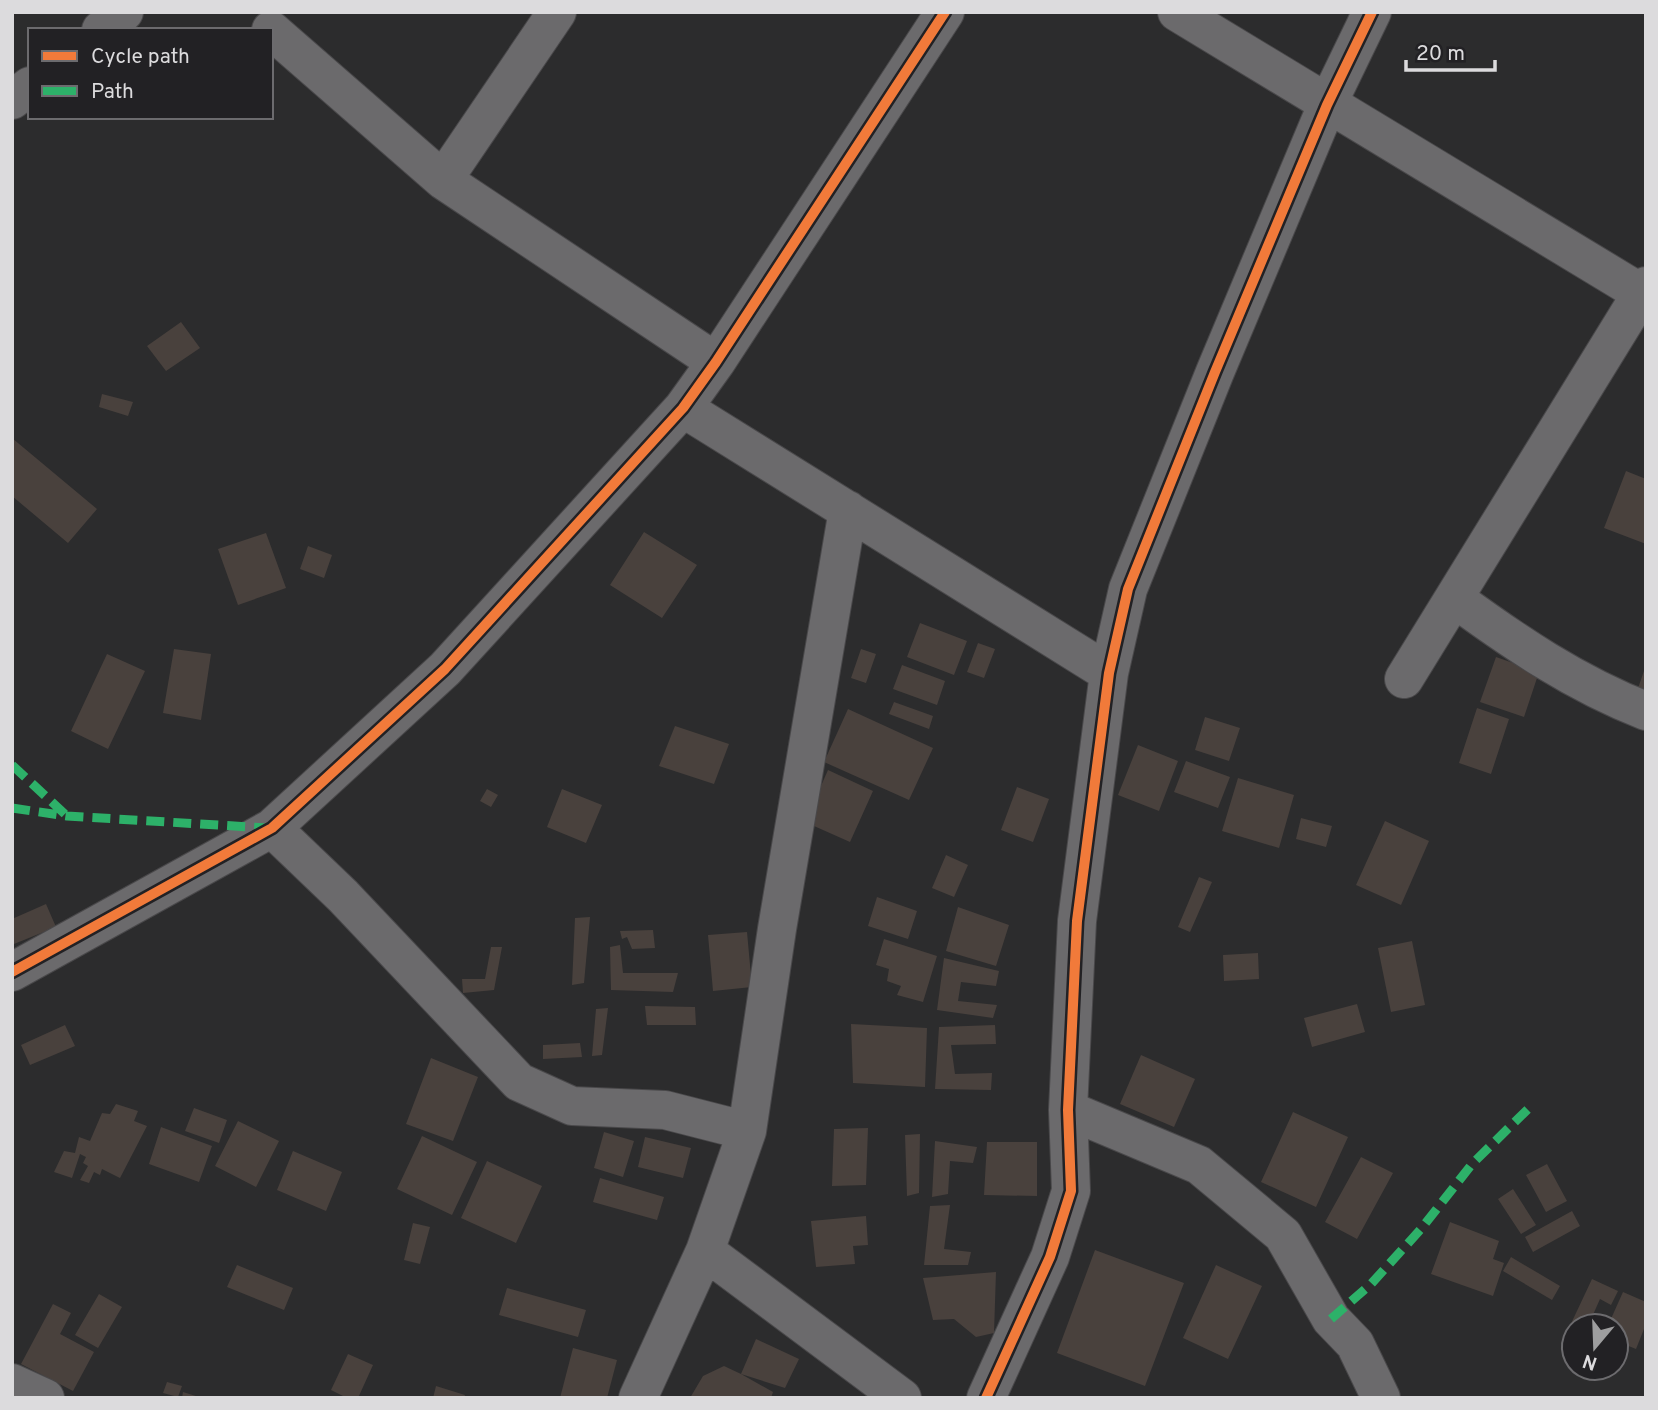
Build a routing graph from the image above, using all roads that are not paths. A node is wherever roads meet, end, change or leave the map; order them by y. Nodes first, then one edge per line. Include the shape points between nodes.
1 (124, 12) edge
2 (251, 12) edge
3 (557, 12) edge
4 (946, 12) edge
5 (1177, 12) edge
6 (1372, 12) edge
7 (104, 28) edge
8 (269, 28) edge
9 (273, 32) edge
10 (28, 88) edge
11 (12, 100) edge
12 (1327, 104) junction
13 (443, 180) junction
14 (1644, 292) edge
15 (716, 362) junction
16 (683, 408) junction
17 (848, 510) junction
18 (1454, 598) junction
19 (1109, 673) junction
20 (1404, 679) dead end
21 (1646, 711) edge
22 (272, 828) junction
23 (12, 972) edge
24 (1068, 1110) junction
25 (747, 1131) junction
26 (705, 1251) junction
27 (12, 1383) edge
28 (45, 1398) edge
29 (638, 1398) edge
30 (902, 1398) edge
31 (986, 1398) edge
32 (1381, 1398) edge

1 - 7 street
2 - 8 street
3 - 13 street
4 - 15 street
5 - 12 street
6 - 12 street
9 - 13 street
10 - 11 street
12 - 14 street
12 - 19 street via 1128,589
13 - 15 street
14 - 18 street
15 - 16 street
16 - 17 street
16 - 22 street via 445,669
17 - 19 street
17 - 25 street
18 - 20 street
18 - 21 street via 1513,642 1617,700
19 - 24 street via 1077,921
22 - 23 street
22 - 25 street via 519,1082 572,1106 665,1110
24 - 31 street via 1071,1191 1049,1257
24 - 32 street via 1199,1165 1283,1235 1331,1319 1355,1344
25 - 26 street
26 - 29 street
26 - 30 street
27 - 28 street

